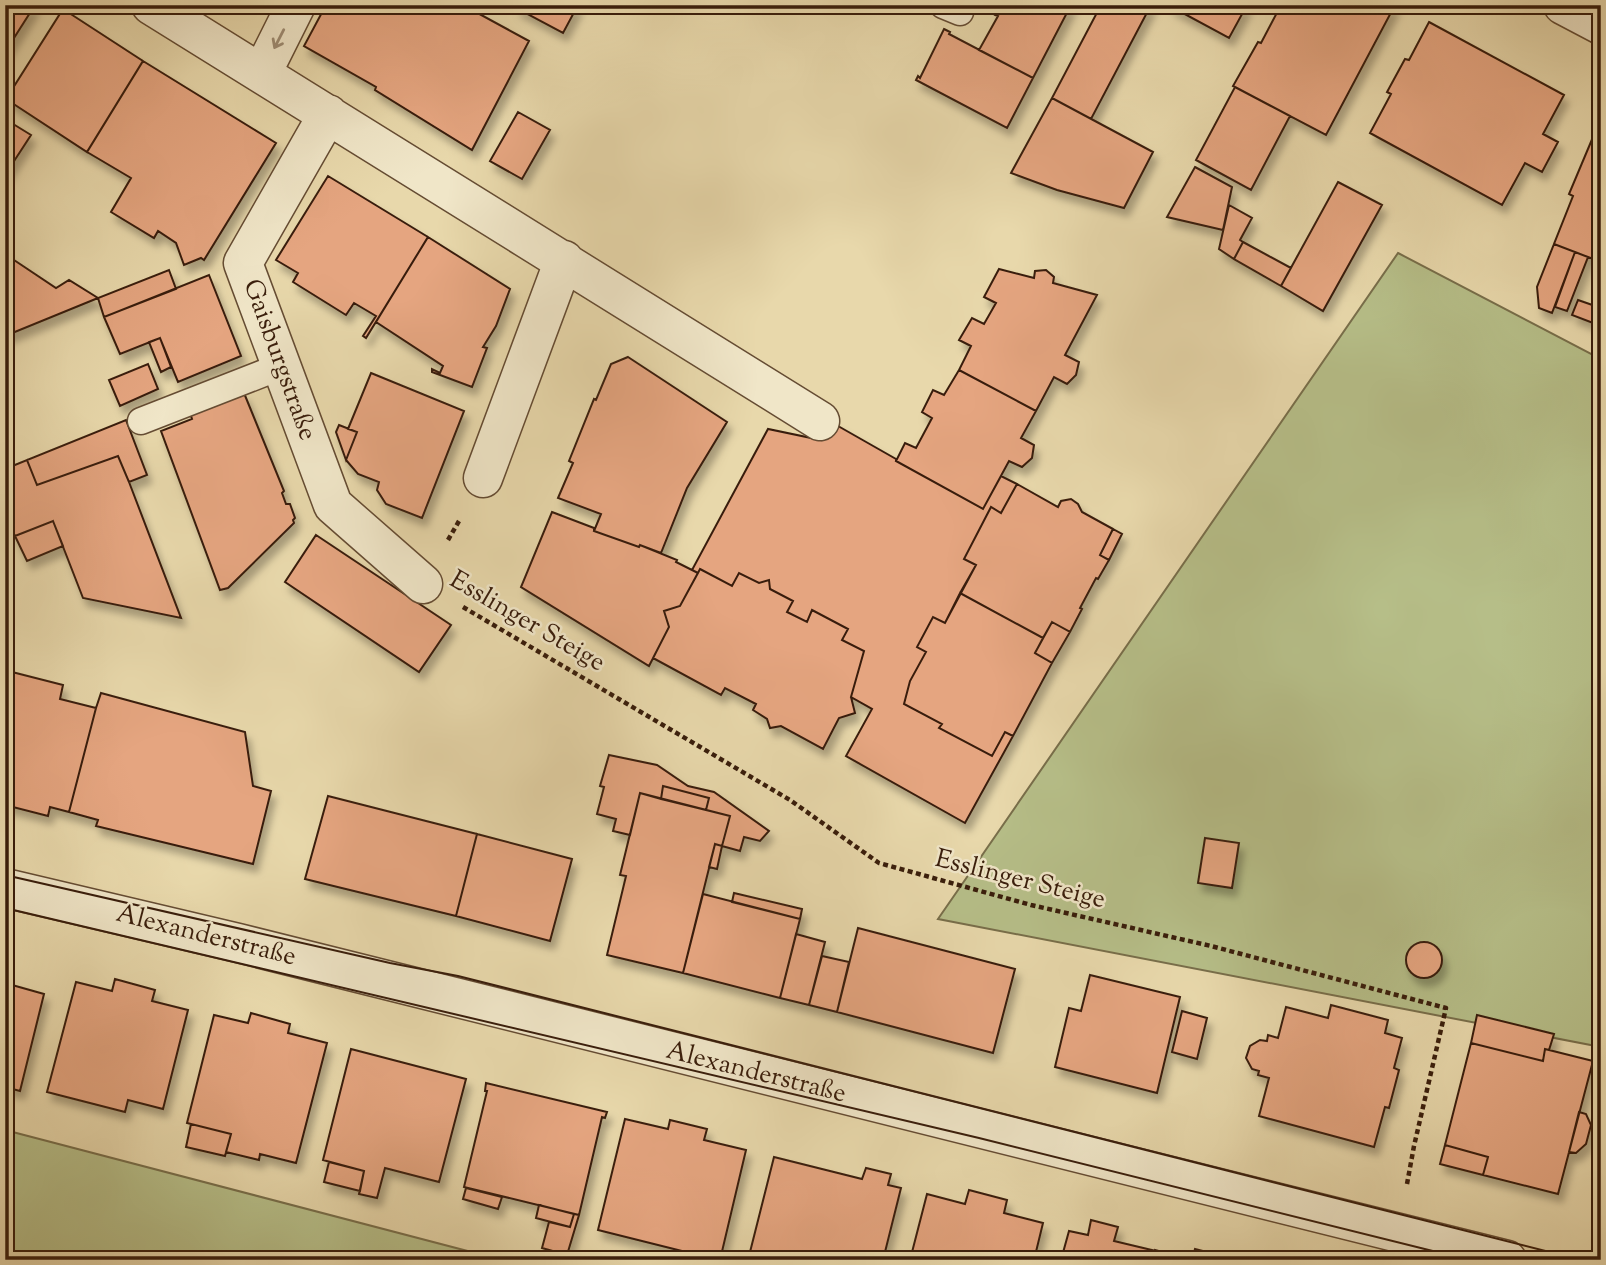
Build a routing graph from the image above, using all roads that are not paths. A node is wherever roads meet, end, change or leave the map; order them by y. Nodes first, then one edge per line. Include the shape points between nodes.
1 (151, 5) edge
2 (296, 5) edge
3 (943, 5) edge
4 (962, 5) edge
5 (1563, 5) edge
6 (1601, 25) edge
7 (262, 73) junction
8 (328, 114) junction
9 (564, 260) junction
10 (282, 366) junction
11 (141, 421) dead end
12 (820, 421) dead end
13 (482, 478) road end
14 (423, 584) road end
15 (5, 888) edge
16 (1507, 1260) edge

1 - 7 street
2 -> 7 street
3 - 4 lane via 960,12
5 - 6 street
7 - 8 street
8 - 9 street
8 - 10 street, Gaisburgstraße via 243,262
9 - 12 street
9 - 13 street
10 - 11 lane
10 - 14 street, Gaisburgstraße via 333,506
15 - 16 street, Alexanderstraße

